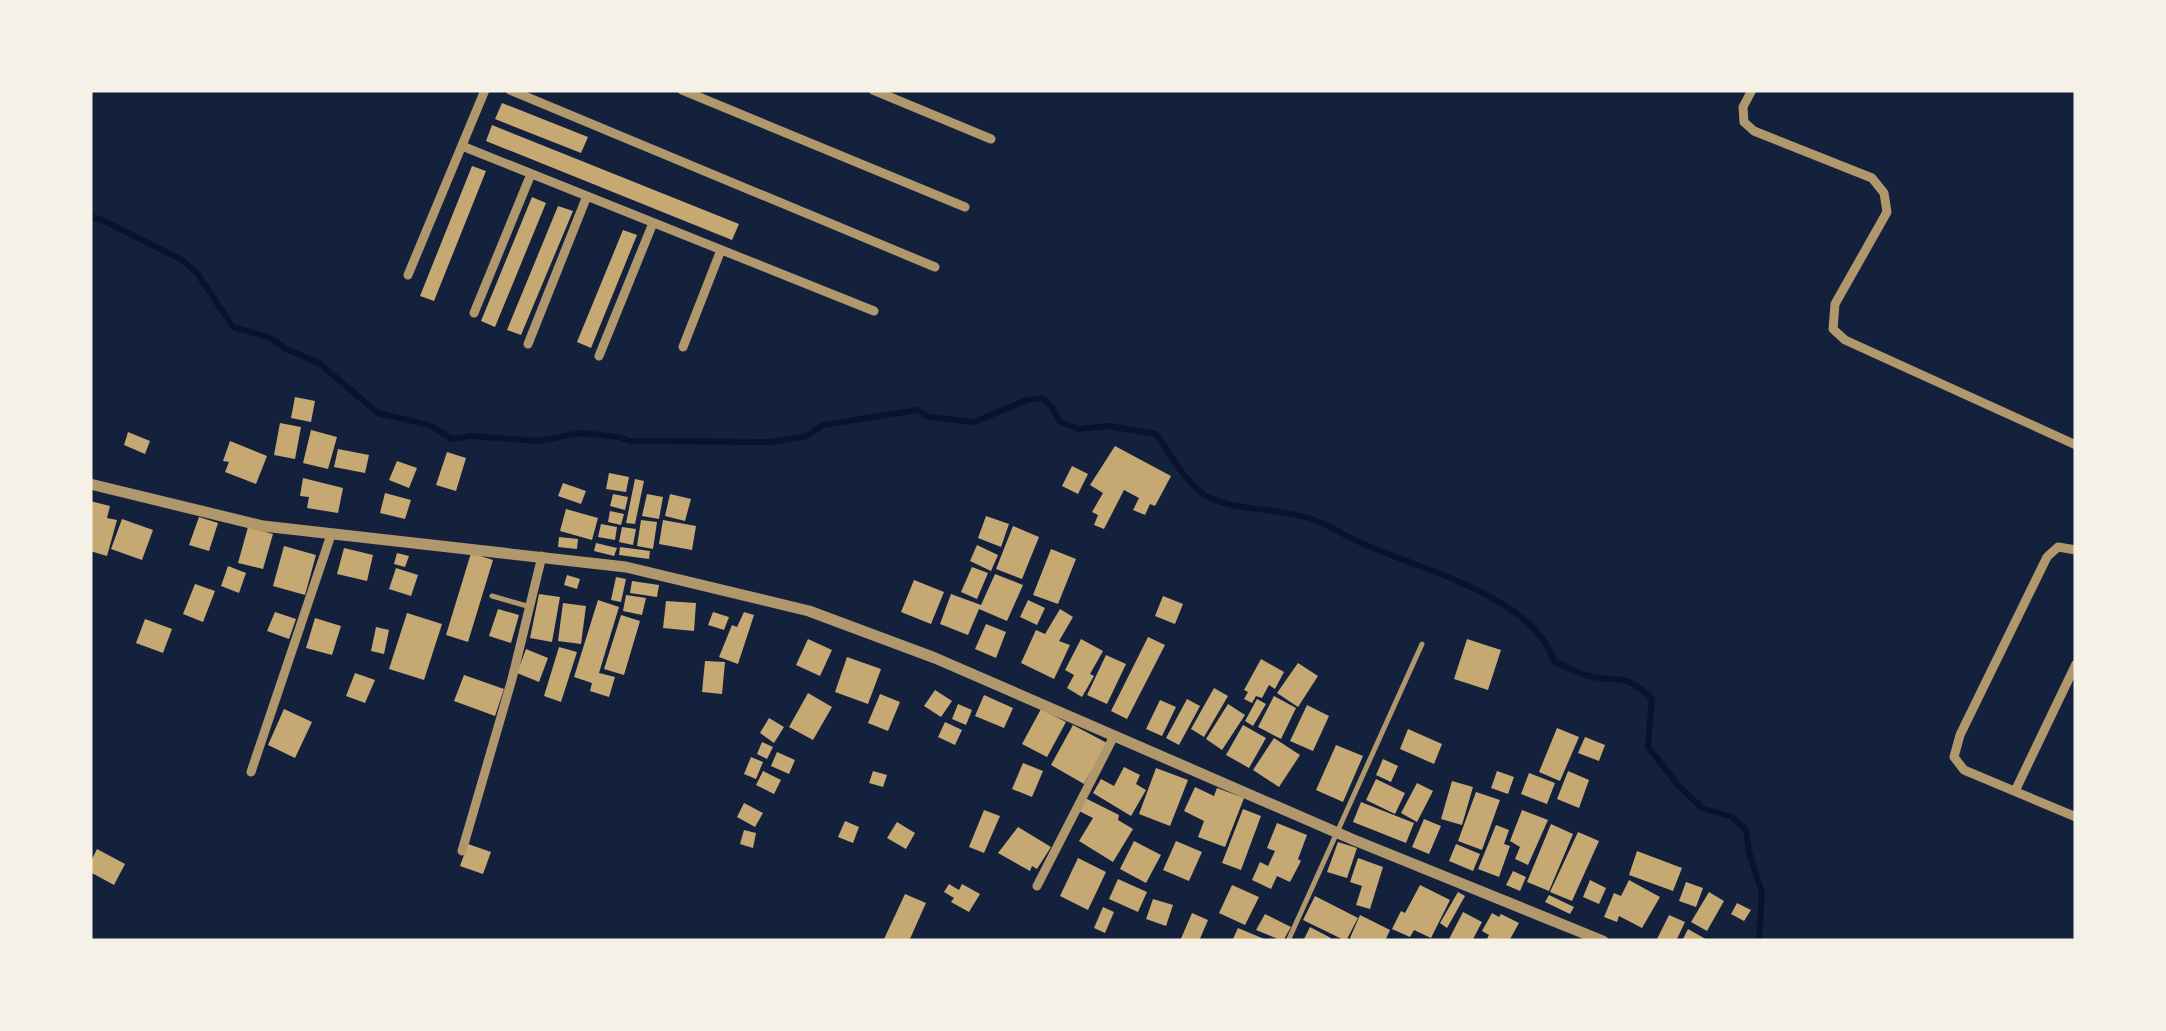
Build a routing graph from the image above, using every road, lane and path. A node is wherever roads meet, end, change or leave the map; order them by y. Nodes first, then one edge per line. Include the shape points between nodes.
1 (485, 90) edge
2 (510, 90) edge
3 (682, 90) edge
4 (873, 90) edge
5 (1752, 90) edge
6 (991, 139) dead end
7 (462, 146) junction
8 (531, 174) junction
9 (587, 196) junction
10 (965, 207) dead end
11 (653, 223) junction
12 (722, 250) junction
13 (934, 266) dead end
14 (408, 275) dead end
15 (874, 311) dead end
16 (474, 313) dead end
17 (528, 344) dead end
18 (684, 347) dead end
19 (599, 356) dead end
20 (2076, 445) edge
21 (90, 484) edge
22 (331, 535) junction
23 (2076, 550) edge
24 (542, 556) junction
25 (492, 596) dead end
26 (531, 606) junction
27 (1422, 644) dead end
28 (2076, 664) edge
29 (1114, 736) junction
30 (252, 772) dead end
31 (2016, 789) junction
32 (2076, 817) edge
33 (1338, 834) junction
34 (462, 851) dead end
35 (1037, 886) dead end
36 (1288, 941) edge
37 (1603, 941) edge

1 - 7 street
2 - 13 street
3 - 10 street
4 - 6 street
5 - 20 street via 1743,107 1744,122 1754,131 1872,178 1884,193 1887,212 1836,304 1833,329 1844,340
7 - 8 street
7 - 14 street
8 - 9 street
8 - 16 street
9 - 11 street
9 - 17 street
11 - 12 street
11 - 19 street
12 - 15 street
12 - 18 street
21 - 22 street via 263,526
22 - 24 street
22 - 30 street
23 - 31 street via 2058,547 2048,558 1954,757 1964,770
24 - 26 street
24 - 29 street via 626,566 809,611
25 - 26 lane
26 - 34 street
27 - 33 lane
28 - 31 street
29 - 33 street
29 - 35 street
31 - 32 street
33 - 36 lane
33 - 37 street

